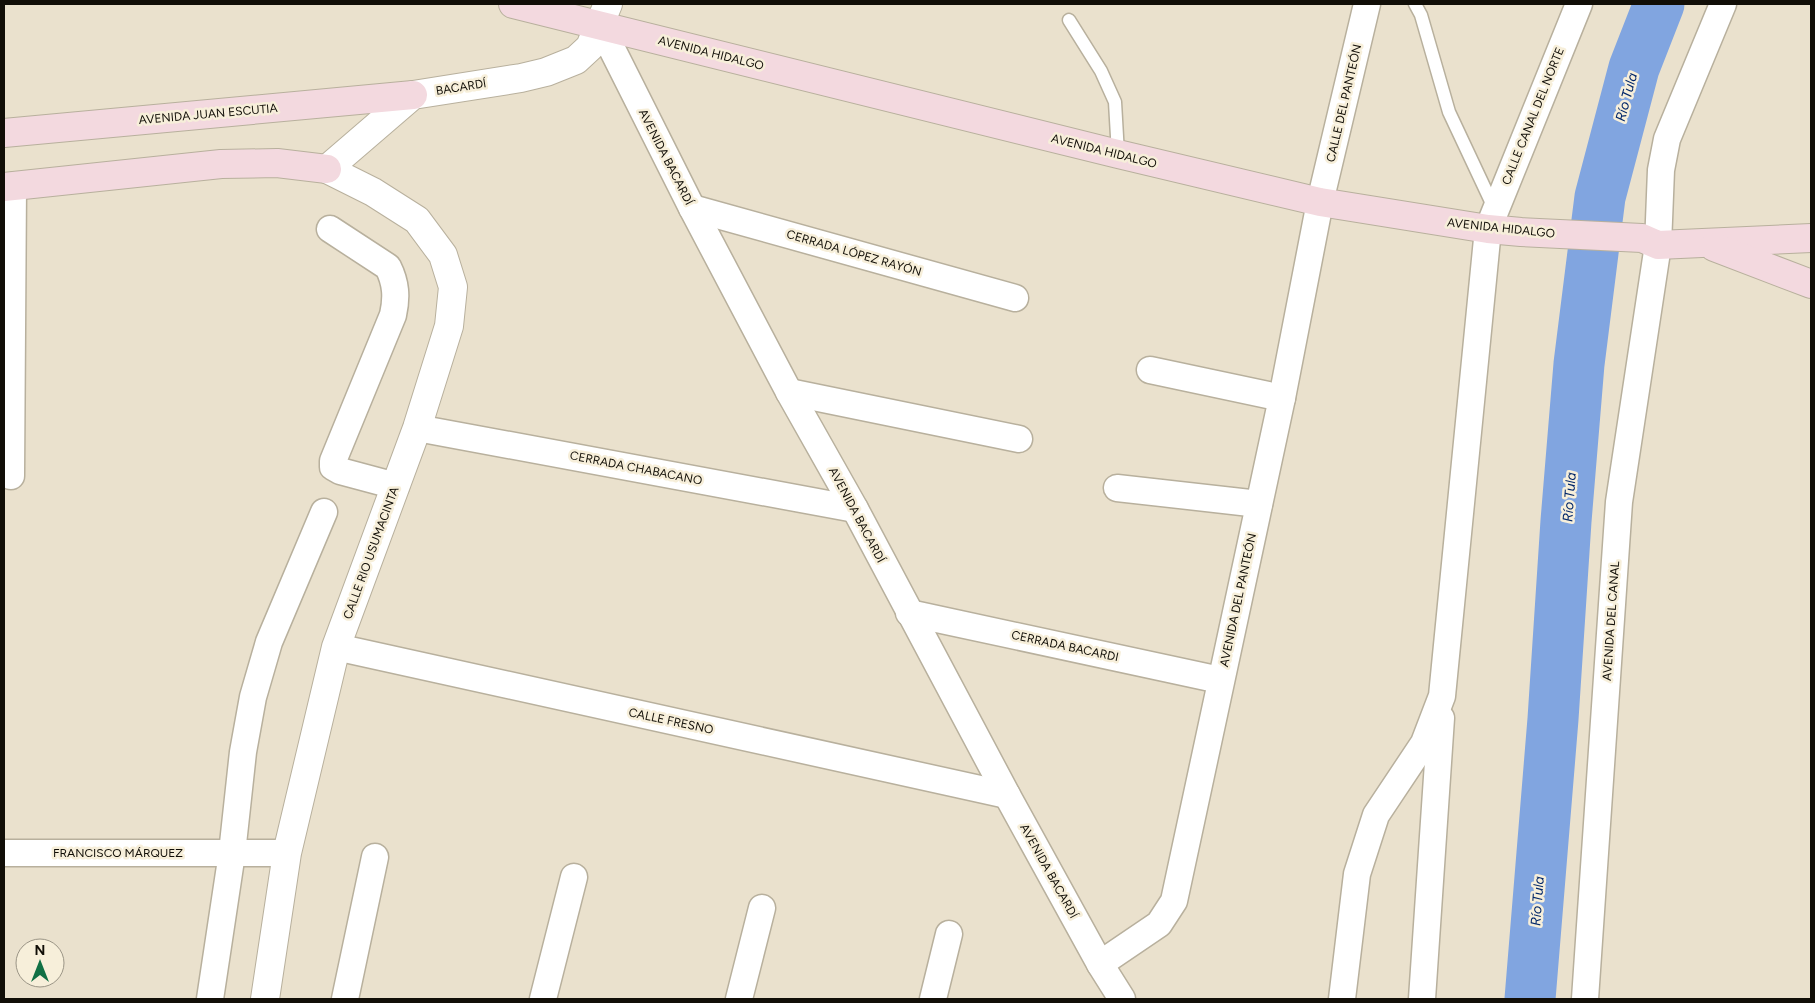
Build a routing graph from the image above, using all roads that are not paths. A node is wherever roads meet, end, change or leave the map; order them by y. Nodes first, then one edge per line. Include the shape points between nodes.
1 (513, 4) edge
2 (1367, 4) edge
3 (1415, 4) edge
4 (1579, 4) edge
5 (1723, 4) edge
6 (604, 14) edge
7 (1069, 20) dead end
8 (413, 94) junction
9 (4, 133) edge
10 (1118, 154) junction
11 (327, 168) junction
12 (8, 186) edge
13 (1320, 202) junction
14 (692, 208) junction
15 (1491, 219) junction
16 (330, 228) dead end
17 (1811, 238) edge
18 (1650, 242) junction
19 (1703, 242) junction
20 (1811, 284) edge
21 (1015, 298) dead end
22 (1150, 370) dead end
23 (789, 392) junction
24 (1282, 398) junction
25 (417, 428) junction
26 (1019, 439) dead end
27 (11, 476) dead end
28 (396, 486) junction
29 (1117, 488) dead end
30 (1258, 504) junction
31 (854, 509) junction
32 (324, 512) dead end
33 (909, 613) junction
34 (336, 647) junction
35 (1220, 680) junction
36 (1442, 696) junction
37 (1007, 795) junction
38 (4, 853) edge
39 (232, 853) junction
40 (287, 853) junction
41 (375, 857) dead end
42 (574, 877) dead end
43 (762, 908) dead end
44 (949, 934) dead end
45 (1100, 964) junction
46 (210, 999) edge
47 (265, 999) edge
48 (345, 999) edge
49 (543, 999) edge
50 (739, 999) edge
51 (933, 999) edge
52 (1122, 999) edge
53 (1342, 999) edge
54 (1422, 999) edge
55 (1584, 999) edge

1 - 6 main road, AVENIDA HIDALGO
2 - 13 street, CALLE DEL PANTEÓN
3 - 15 lane via 1449,112
4 - 15 street, CALLE CANAL DEL NORTE
5 - 18 street, AVENIDA DEL CANAL via 1667,139
6 - 8 street, BACARDÍ via 590,47 576,60 521,78
6 - 10 main road, AVENIDA HIDALGO
6 - 14 street, AVENIDA BACARDÍ
7 - 10 lane via 1101,71 1115,102
8 - 9 main road, AVENIDA JUAN ESCUTIA
8 - 11 street
10 - 13 main road, AVENIDA HIDALGO
11 - 12 main road via 276,163 221,164
11 - 25 street, CALLE RIO USUMACINTA via 417,220 443,255 453,287 449,326
12 - 27 street
13 - 15 main road, AVENIDA HIDALGO
13 - 24 street, AVENIDA DEL PANTEÓN
14 - 21 street, CERRADA LÓPEZ RAYÓN
14 - 23 street, AVENIDA BACARDÍ
15 - 18 main road, AVENIDA HIDALGO via 1521,232
15 - 36 street, CALLE CANAL DEL NORTE
16 - 28 street via 388,267 393,277 396,302 333,467
17 - 19 main road, AVENIDA HIDALGO
18 - 19 main road, AVENIDA HIDALGO
18 - 55 street, AVENIDA DEL CANAL via 1619,502
19 - 20 main road, AVENIDA HIDALGO
22 - 24 street
23 - 26 street
23 - 31 street, AVENIDA BACARDÍ
24 - 30 street, AVENIDA DEL PANTEÓN
25 - 28 street, CALLE RIO USUMACINTA
25 - 31 street, CERRADA CHABACANO
28 - 34 street, CALLE RIO USUMACINTA
29 - 30 street
30 - 35 street, AVENIDA DEL PANTEÓN
31 - 33 street, AVENIDA BACARDÍ
32 - 39 street via 269,642 254,696 243,752
33 - 35 street, CERRADA BACARDI
33 - 37 street, AVENIDA BACARDÍ
34 - 37 street, CALLE FRESNO
34 - 40 street, CALLE RIO USUMACINTA
35 - 45 street, AVENIDA DEL PANTEÓN via 1174,901 1159,924
36 - 53 street via 1424,743 1376,815 1357,874
36 - 54 street
37 - 45 street, AVENIDA BACARDÍ
38 - 39 street, FRANCISCO MÁRQUEZ
39 - 40 street, FRANCISCO MÁRQUEZ
39 - 46 street
40 - 47 street, CALLE RIO USUMACINTA
41 - 48 street
42 - 49 street
43 - 50 street
44 - 51 street
45 - 52 street, AVENIDA BACARDÍ

